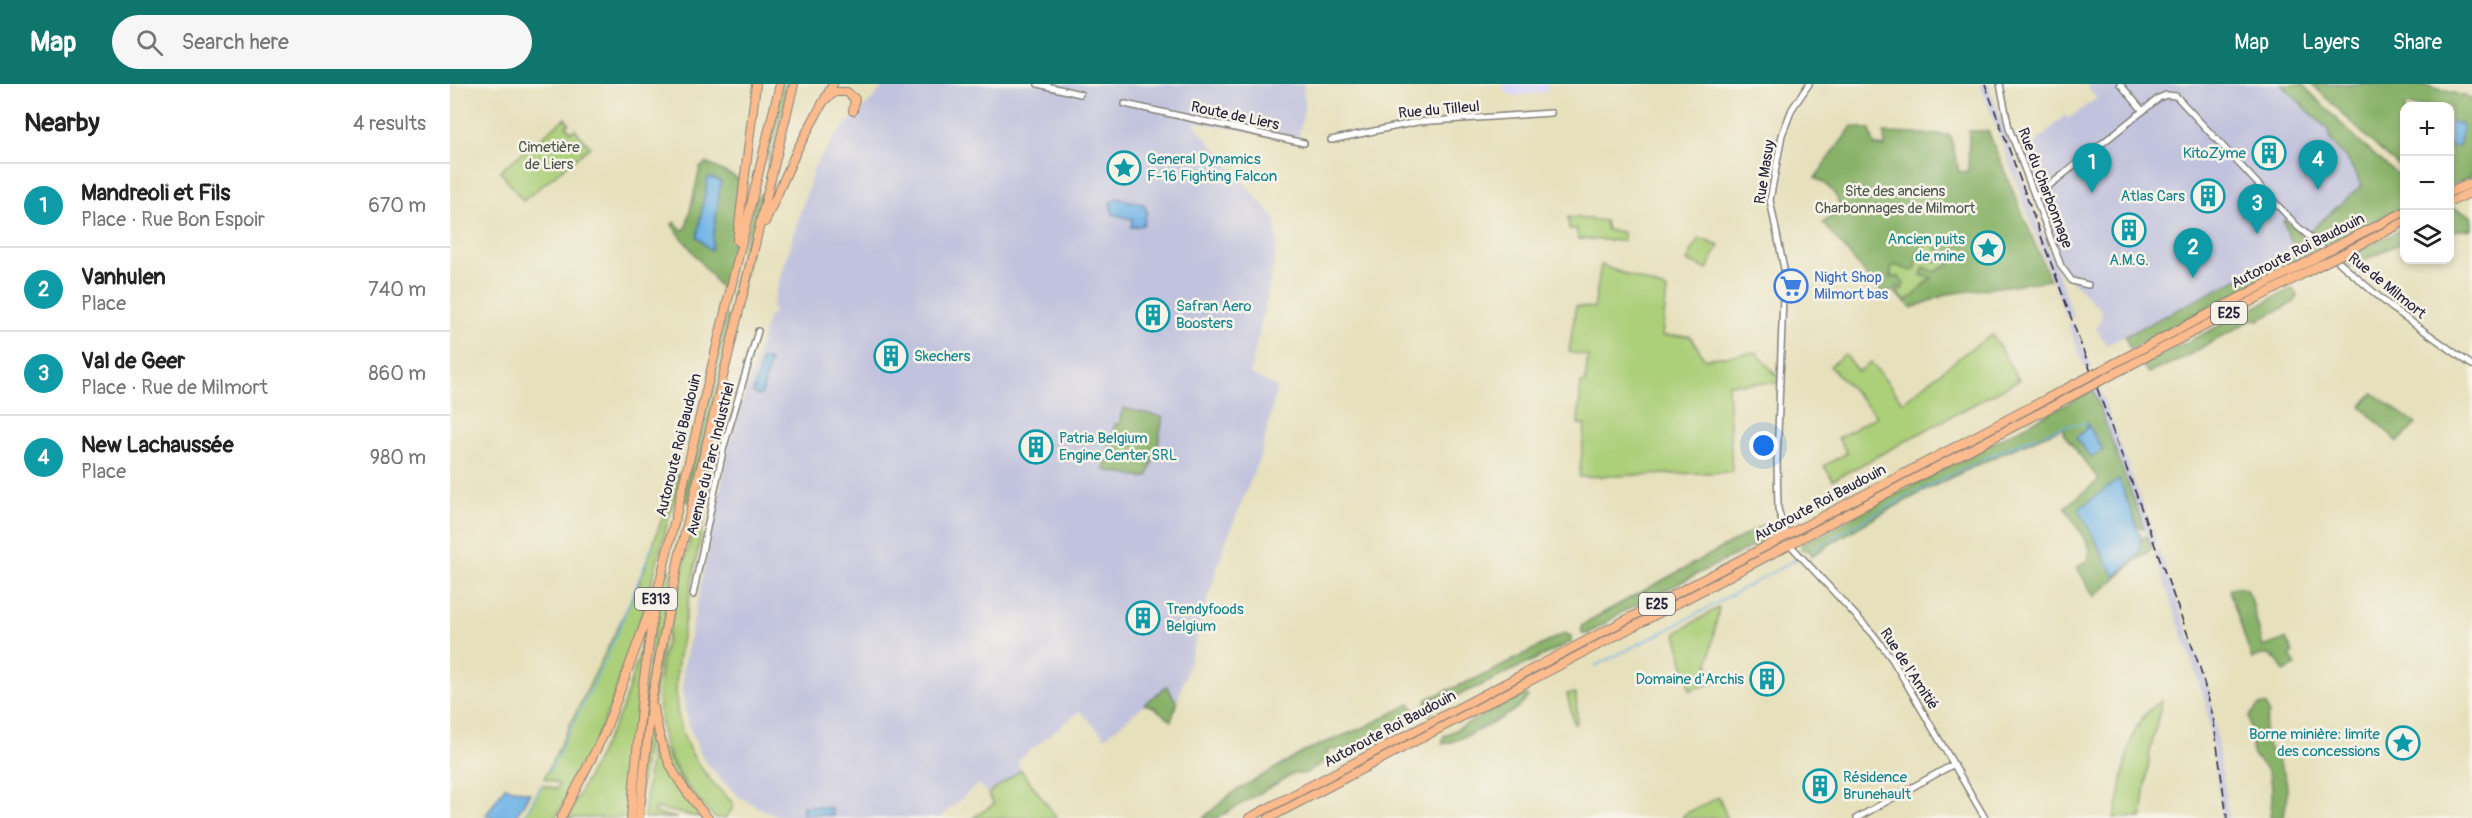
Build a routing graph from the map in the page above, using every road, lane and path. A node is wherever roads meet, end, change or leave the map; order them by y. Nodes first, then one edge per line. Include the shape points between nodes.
1 (756, 84) edge
2 (780, 84) edge
3 (794, 84) edge
4 (833, 84) edge
5 (1038, 84) edge
6 (1809, 84) edge
7 (2000, 84) edge
8 (2120, 84) edge
9 (1045, 85) edge
10 (1080, 94) dead end
11 (823, 101) junction
12 (1125, 104) dead end
13 (854, 111) dead end
14 (2143, 111) junction
15 (1551, 114) dead end
16 (1330, 140) dead end
17 (1304, 143) dead end
18 (2472, 183) edge
19 (2454, 190) edge
20 (2468, 194) edge
21 (2035, 197) junction
22 (2454, 200) edge
23 (2400, 215) edge
24 (2400, 224) edge
25 (757, 235) junction
26 (2345, 247) junction
27 (735, 270) junction
28 (2088, 285) dead end
29 (758, 331) dead end
30 (2472, 365) edge
31 (2067, 393) junction
32 (1785, 531) dead end
33 (1794, 548) dead end
34 (693, 595) dead end
35 (656, 602) junction
36 (652, 697) junction
37 (1954, 764) junction
38 (561, 818) edge
39 (632, 818) edge
40 (639, 818) edge
41 (708, 818) edge
42 (1249, 818) edge
43 (1269, 818) edge
44 (1857, 818) edge
45 (1985, 818) edge

1 - 27 highway
2 - 27 highway, Autoroute Roi Baudouin / E313
3 - 25 highway, Autoroute Roi Baudouin / E313
4 - 11 highway
5 - 9 street
6 - 32 street, Rue Masuy via 1797,100 1782,135 1769,205 1783,252 1777,461 1778,509
7 - 21 street, Rue du Charbonnage via 2007,120
8 - 14 street
9 - 10 street
11 - 13 highway via 835,92 847,92 855,99
11 - 25 highway
12 - 17 street, Route de Liers
14 - 21 street
14 - 30 street, Rue de Milmort via 2166,95 2181,100 2265,195 2314,241 2392,308
15 - 16 street, Rue du Tilleul via 1417,122
18 - 19 highway
20 - 22 highway
21 - 28 street, Rue du Charbonnage via 2066,274 2072,281
23 - 26 highway, Autoroute Roi Baudouin / E25
24 - 26 highway, Autoroute Roi Baudouin / E25
25 - 36 highway, Autoroute Roi Baudouin / E313 via 678,562
26 - 31 highway, Autoroute Roi Baudouin / E25, bridge
27 - 35 highway, Autoroute Roi Baudouin / E313
29 - 34 street, Avenue du Parc Industriel via 719,467
31 - 42 highway, Autoroute Roi Baudouin / E25
31 - 43 highway, Autoroute Roi Baudouin / E25
33 - 37 street, Rue de l'Amitié via 1881,644
35 - 38 highway via 650,607 632,666 604,734
35 - 39 highway, Autoroute Roi Baudouin / E313 via 643,685
36 - 40 highway, E313
36 - 41 highway via 657,730 670,769
37 - 44 street
37 - 45 street, Rue de l'Amitié

